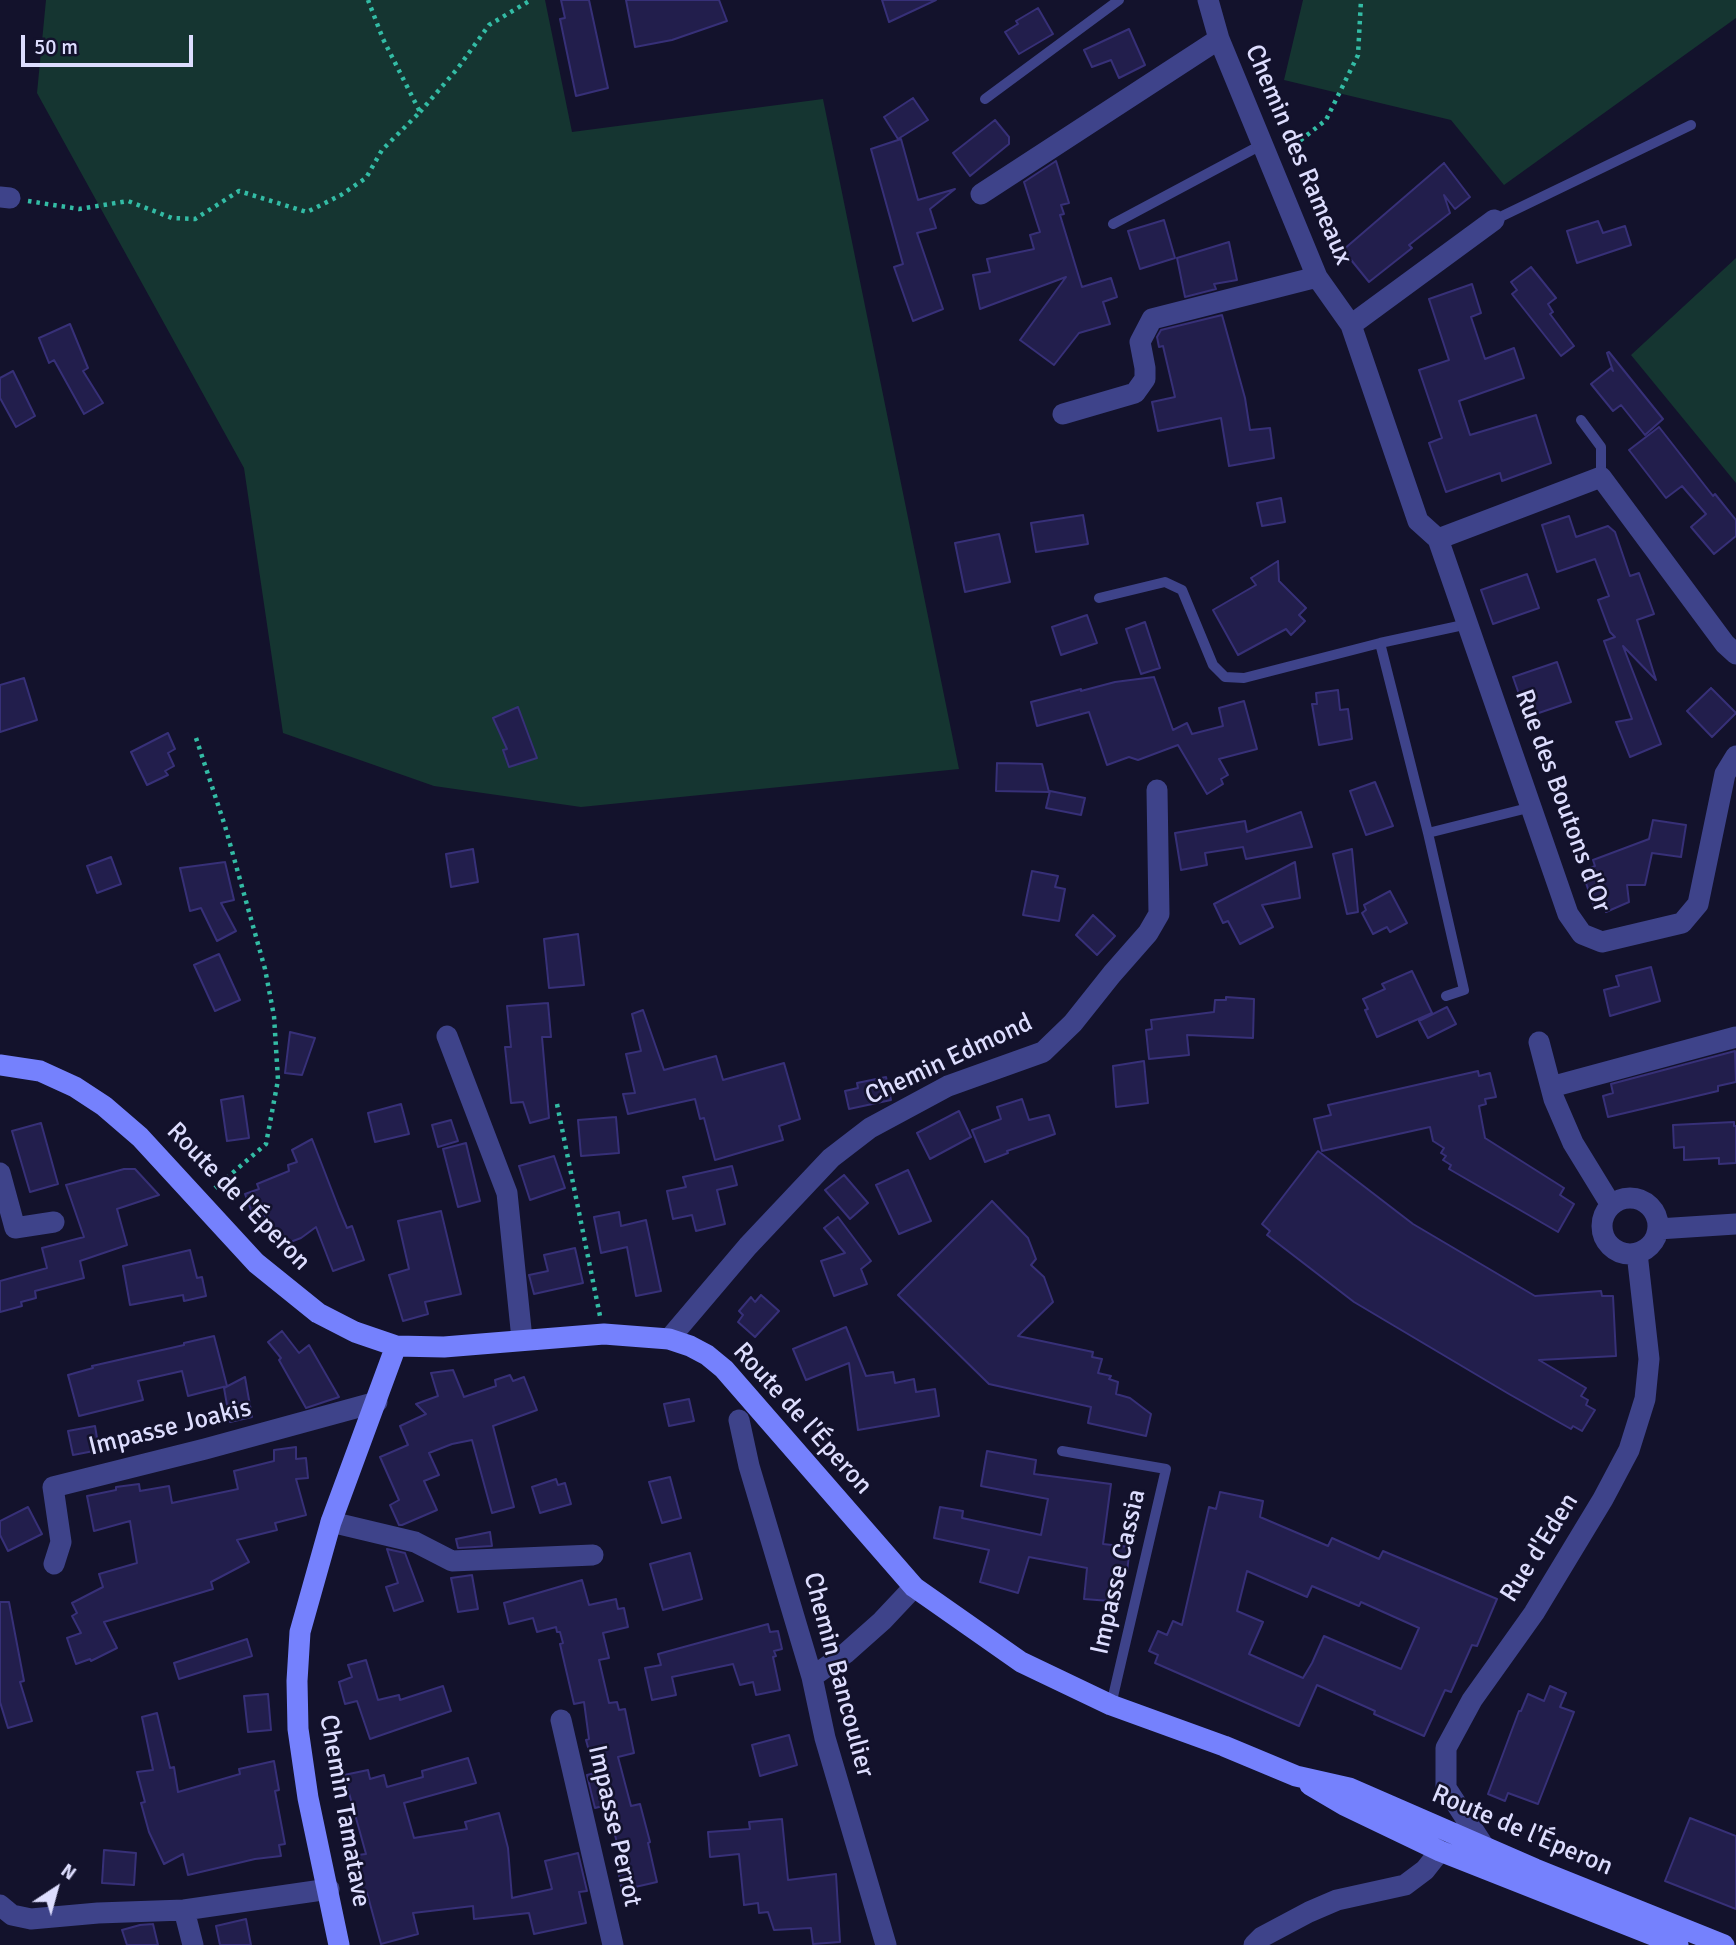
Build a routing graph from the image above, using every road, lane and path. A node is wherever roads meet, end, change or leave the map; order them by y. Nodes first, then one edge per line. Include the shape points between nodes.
1 (368, 0) edge
2 (531, 0) edge
3 (1119, 0) edge
4 (1208, 0) edge
5 (1361, 0) edge
6 (1219, 39) junction
7 (985, 99) dead end
8 (420, 112) junction
9 (1691, 125) dead end
10 (1263, 144) junction
11 (1272, 166) junction
12 (981, 194) dead end
13 (5, 198) edge
14 (1494, 220) joint
15 (1113, 224) dead end
16 (1317, 277) junction
17 (1351, 325) junction
18 (1063, 414) dead end
19 (1581, 420) dead end
20 (1601, 477) junction
21 (1437, 539) junction
22 (1099, 598) dead end
23 (1468, 624) junction
24 (1380, 643) junction
25 (1736, 654) edge
26 (196, 738) dead end
27 (1736, 756) edge
28 (1157, 790) dead end
29 (1532, 807) junction
30 (1428, 833) junction
31 (1446, 996) dead end
32 (447, 1036) dead end
33 (1736, 1037) edge
34 (1539, 1042) dead end
35 (0, 1065) edge
36 (1551, 1087) junction
37 (557, 1104) dead end
38 (0, 1173) edge
39 (201, 1200) junction
40 (1611, 1205) junction
41 (54, 1222) dead end
42 (1736, 1224) edge
43 (1658, 1229) junction
44 (1637, 1253) junction
45 (604, 1334) junction
46 (522, 1339) junction
47 (669, 1339) junction
48 (396, 1346) junction
49 (377, 1402) junction
50 (740, 1420) dead end
51 (1062, 1451) dead end
52 (331, 1522) junction
53 (593, 1555) dead end
54 (54, 1564) dead end
55 (915, 1587) junction
56 (812, 1677) junction
57 (1111, 1705) junction
58 (561, 1720) dead end
59 (1296, 1776) junction
60 (1485, 1848) junction
61 (1440, 1851) junction
62 (1535, 1869) junction
63 (329, 1889) junction
64 (0, 1905) edge
65 (184, 1910) junction
66 (193, 1945) edge
67 (339, 1945) edge
68 (613, 1945) edge
69 (886, 1945) edge
70 (1254, 1945) edge
71 (1678, 1945) edge
72 (1724, 1945) edge

1 - 8 path
2 - 8 path via 489,25
3 - 7 lane
4 - 6 street, Chemin des Rameaux
5 - 11 path via 1358,55 1326,120
6 - 10 street, Chemin des Rameaux
6 - 12 street
8 - 13 path via 382,150 366,178 307,212 239,191 195,219 172,218 128,201 79,209
9 - 14 lane
10 - 11 street, Chemin des Rameaux
10 - 15 lane
11 - 16 street, Chemin des Rameaux
14 - 17 street
16 - 17 street, Chemin des Rameaux
16 - 18 street via 1152,319 1140,342 1144,379 1135,393
17 - 21 street, Rue des Boutons d'Or via 1418,521
19 - 20 lane via 1601,447
20 - 21 street
20 - 25 street
21 - 23 street, Rue des Boutons d'Or
22 - 24 lane via 1166,582 1182,590 1213,665 1225,677 1244,678
23 - 24 lane
23 - 29 street, Rue des Boutons d'Or
24 - 30 lane
26 - 39 path via 265,968 278,1080 266,1144
27 - 29 street, Rue des Boutons d'Or via 1725,774 1698,904 1682,923 1602,942 1581,934 1568,914
28 - 47 street, Chemin Edmond via 1159,914 1073,1023 1043,1052 948,1086 870,1128 831,1158
29 - 30 lane
30 - 31 lane via 1464,990
32 - 46 street via 507,1193
33 - 36 street
34 - 36 street
35 - 39 main road, Route de l'Éperon via 40,1071 104,1106
36 - 40 street via 1573,1143
37 - 45 path
38 - 41 street via 15,1228
39 - 48 main road, Route de l'Éperon via 256,1263 318,1313
40 - 43 street via 1639,1199 1654,1211
40 - 44 street via 1602,1221 1606,1239 1619,1251
42 - 43 street
43 - 44 street via 1651,1244
44 - 60 street, Rue d'Eden via 1649,1359 1645,1399 1629,1450 1534,1613 1472,1700 1446,1748 1446,1788
45 - 46 main road, Route de l'Éperon
45 - 47 main road, Route de l'Éperon
46 - 48 main road, Route de l'Éperon via 444,1347
47 - 55 main road, Route de l'Éperon via 699,1350 724,1368
48 - 49 main road, Chemin Tamatave
49 - 52 main road, Chemin Tamatave
49 - 54 street, Impasse Joakis via 53,1487 61,1542
50 - 56 street, Chemin Bancoulier via 749,1466
51 - 57 lane, Impasse Cassia via 1166,1469
52 - 53 street via 415,1542 453,1561
52 - 63 main road, Chemin Tamatave via 300,1632 297,1681 308,1798
55 - 56 street via 846,1653
55 - 57 main road, Route de l'Éperon via 1021,1662
56 - 69 street, Chemin Bancoulier via 825,1738
57 - 59 main road, Route de l'Éperon
58 - 68 street, Impasse Perrot
59 - 60 main road, Route de l'Éperon via 1349,1788
59 - 61 main road, Route de l'Éperon via 1344,1805
60 - 62 main road, Route de l'Éperon
61 - 62 main road via 1451,1845 1512,1869
61 - 70 street via 1405,1885 1337,1900
61 - 71 main road, Route de l'Éperon
62 - 72 main road, Route de l'Éperon
63 - 65 street
63 - 67 main road, Chemin Tamatave
64 - 65 street via 12,1915 31,1919
65 - 66 street

